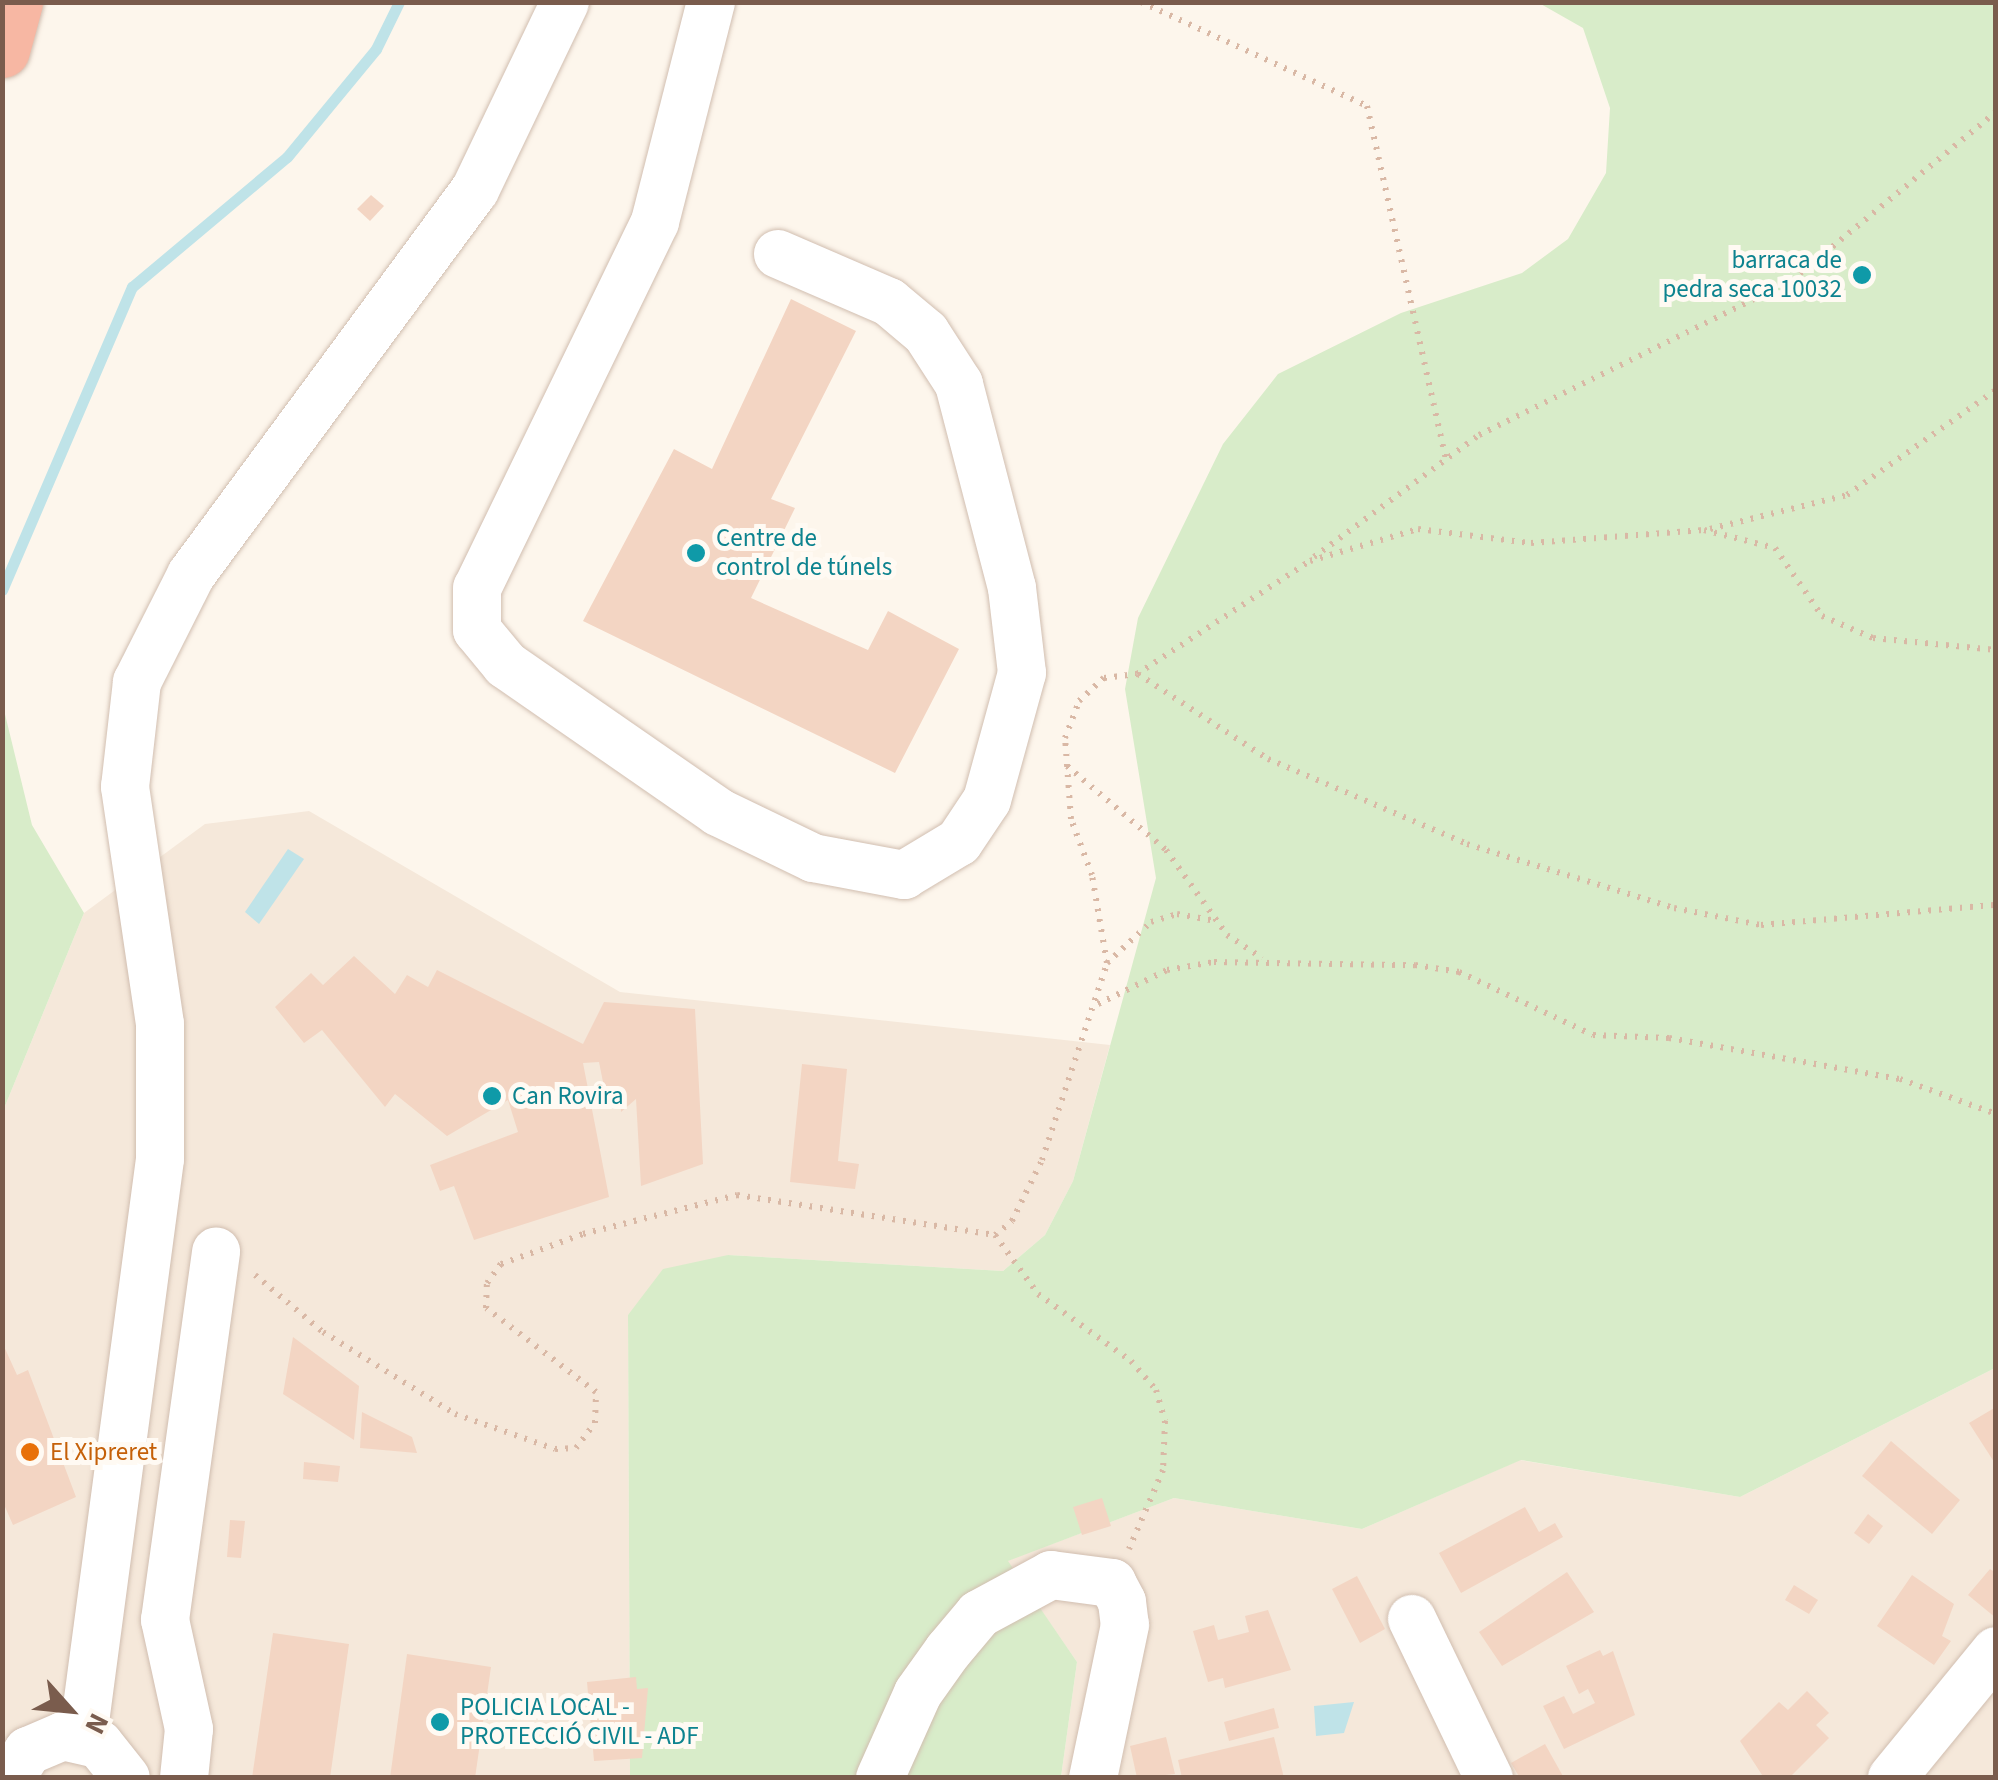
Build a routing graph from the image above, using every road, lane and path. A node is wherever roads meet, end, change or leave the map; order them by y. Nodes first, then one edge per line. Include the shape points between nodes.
1 (15, 2) edge
2 (565, 2) edge
3 (710, 2) edge
4 (1140, 2) edge
5 (2, 50) edge
6 (1996, 112) edge
7 (778, 254) dead end
8 (1996, 390) edge
9 (1446, 459) junction
10 (1704, 530) junction
11 (1310, 560) junction
12 (1996, 650) edge
13 (1137, 674) junction
14 (1067, 766) junction
15 (1996, 905) edge
16 (1218, 922) junction
17 (1263, 958) junction
18 (1107, 963) junction
19 (1097, 1004) junction
20 (1996, 1114) edge
21 (994, 1235) junction
22 (216, 1252) joint
23 (1112, 1582) junction
24 (1412, 1619) dead end
25 (1996, 1651) edge
26 (84, 1737) junction
27 (9, 1770) edge
28 (125, 1774) edge
29 (184, 1774) edge
30 (880, 1778) edge
31 (1093, 1778) edge
32 (1489, 1778) edge
33 (1892, 1778) edge

1 - 5 highway
2 - 26 street via 475,190 191,575 137,682 124,787 160,1024 160,1159
3 - 7 street via 654,222 477,588 478,630 506,665 718,812 812,858 904,875 959,842 987,800 1022,673 1012,588 958,384 926,333 889,302
4 - 9 path via 1367,106
6 - 9 path via 1792,280 1479,435
8 - 10 path via 1847,495
9 - 11 path
10 - 11 path via 1531,543 1418,529
10 - 12 path via 1775,548 1822,616 1873,638
11 - 13 path
13 - 14 path via 1104,678 1079,701 1065,738
13 - 15 path via 1268,759 1467,844 1674,908 1761,925
14 - 16 path via 1166,850
14 - 18 path via 1071,819 1096,892
16 - 17 path
16 - 18 path via 1176,914 1151,922
17 - 19 path via 1167,970
17 - 20 path via 1459,972 1593,1036 1670,1038 1900,1079
18 - 19 path
19 - 21 path via 1025,1200
21 - 22 path via 738,1195 583,1234 501,1264 486,1283 486,1308 596,1392 588,1436 576,1448 554,1449 411,1390
21 - 23 path via 1038,1294 1131,1361 1156,1390 1165,1422 1163,1470
22 - 29 street via 165,1620 189,1729
23 - 30 street via 1051,1575 979,1614 918,1693
23 - 31 street via 1125,1625
24 - 32 street
25 - 33 street
26 - 27 street via 42,1742
26 - 28 street
28 - 29 street

